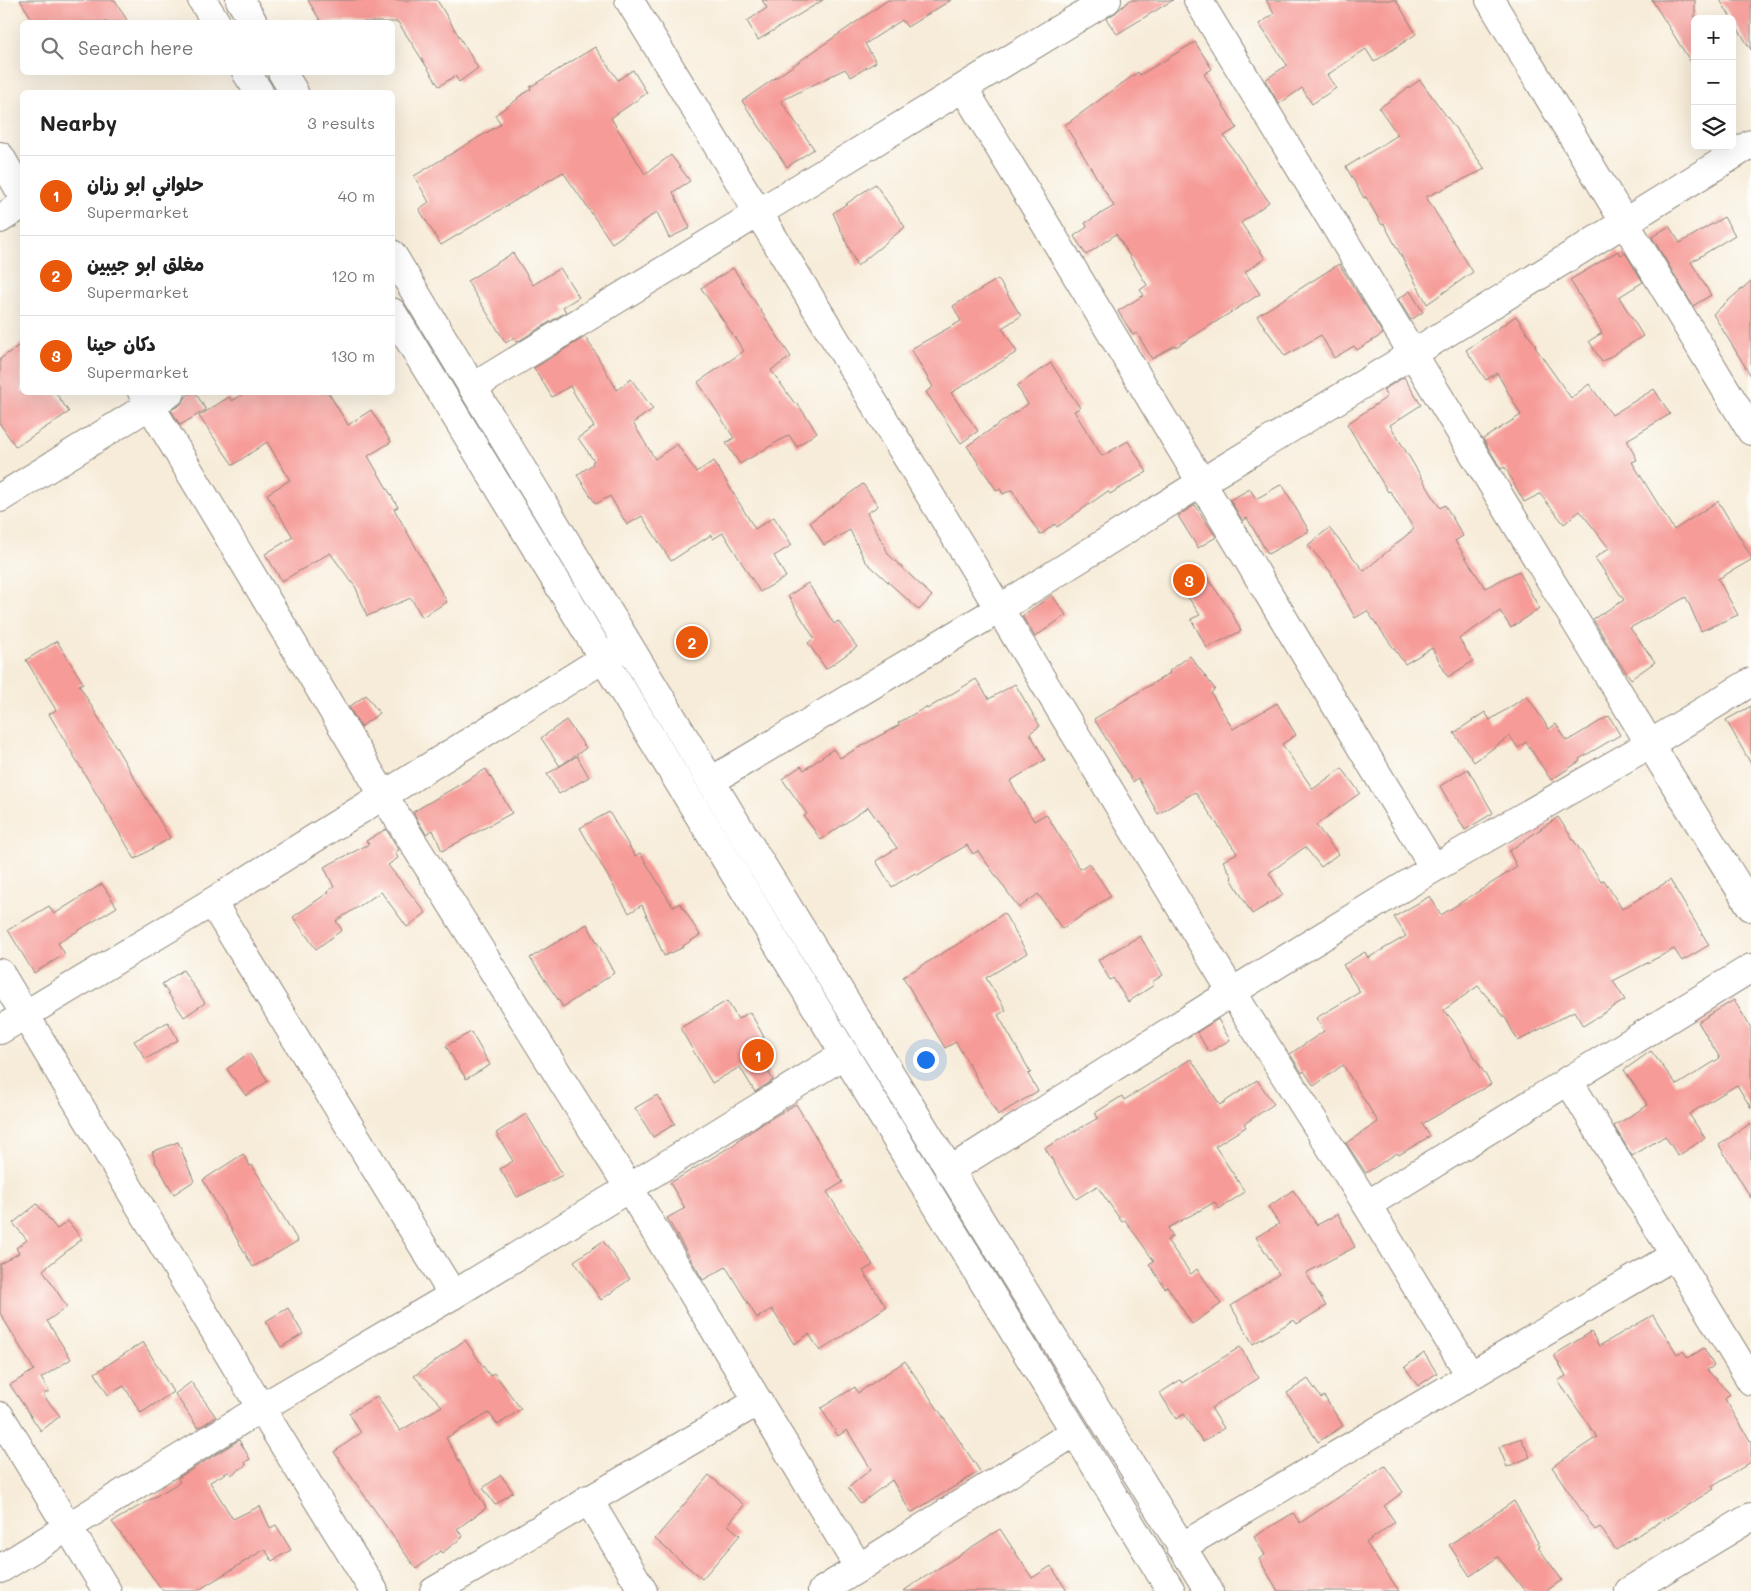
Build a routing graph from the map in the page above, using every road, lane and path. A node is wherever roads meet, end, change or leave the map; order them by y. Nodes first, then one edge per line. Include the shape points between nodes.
1 (202, 0) edge
2 (1107, 0) edge
3 (1198, 0) edge
4 (1490, 0) edge
5 (633, 1) edge
6 (215, 20) edge
7 (248, 75) edge
8 (284, 75) edge
9 (964, 89) junction
10 (258, 90) edge
11 (293, 90) edge
12 (1751, 144) edge
13 (0, 156) edge
14 (20, 191) edge
15 (20, 207) edge
16 (759, 214) junction
17 (0, 219) edge
18 (1624, 223) junction
19 (395, 259) edge
20 (395, 317) edge
21 (1414, 353) junction
22 (472, 388) junction
23 (155, 397) edge
24 (1751, 431) edge
25 (1202, 482) junction
26 (0, 498) edge
27 (999, 609) junction
28 (627, 644) junction
29 (604, 659) junction
30 (1751, 682) edge
31 (1650, 744) junction
32 (711, 781) junction
33 (384, 796) junction
34 (1434, 868) junction
35 (212, 902) junction
36 (1751, 906) edge
37 (1751, 968) edge
38 (0, 973) edge
39 (1232, 992) junction
40 (26, 1015) junction
41 (0, 1030) edge
42 (845, 1054) junction
43 (1568, 1080) junction
44 (949, 1170) junction
45 (629, 1188) junction
46 (1367, 1205) junction
47 (1674, 1255) junction
48 (453, 1295) junction
49 (1470, 1375) junction
50 (1751, 1381) edge
51 (757, 1402) junction
52 (261, 1408) junction
53 (0, 1416) edge
54 (1075, 1432) junction
55 (588, 1499) junction
56 (1751, 1517) edge
57 (68, 1526) junction
58 (1181, 1547) junction
59 (859, 1568) junction
60 (0, 1569) edge
61 (107, 1591) edge
62 (374, 1591) edge
63 (434, 1591) edge
64 (643, 1591) edge
65 (822, 1591) edge
66 (1171, 1591) edge
67 (1209, 1591) edge
68 (1629, 1591) edge

1 - 6 street
2 - 9 street
3 - 21 street
4 - 18 street
5 - 16 street
7 - 10 street
8 - 11 street
9 - 16 street
9 - 25 street
12 - 18 street
13 - 14 street
15 - 17 street
16 - 22 street
16 - 27 street
18 - 21 street
18 - 24 street
19 - 22 street
20 - 29 street
21 - 25 street
21 - 31 street
22 - 28 street
23 - 26 street
23 - 33 street
25 - 27 street
25 - 34 street
27 - 32 street
27 - 39 street
28 - 29 street
28 - 32 street
29 - 33 street
29 - 42 street
30 - 31 street
31 - 34 street
31 - 36 street
32 - 44 street
33 - 35 street
33 - 45 street
34 - 39 street
35 - 40 street
35 - 48 street
37 - 43 street
38 - 40 street
39 - 44 street
39 - 46 street
40 - 41 street
40 - 52 street
42 - 45 street
42 - 54 street
43 - 46 street
43 - 47 street
44 - 58 street
45 - 48 street
45 - 51 street
46 - 49 street
47 - 49 street
47 - 50 street
48 - 52 street
49 - 58 street
51 - 55 street
51 - 59 street
52 - 57 street
52 - 62 street
53 - 57 street
54 - 59 street
54 - 66 street
55 - 63 street
55 - 64 street
56 - 68 street
57 - 60 street
57 - 61 street
58 - 67 street
59 - 65 street

